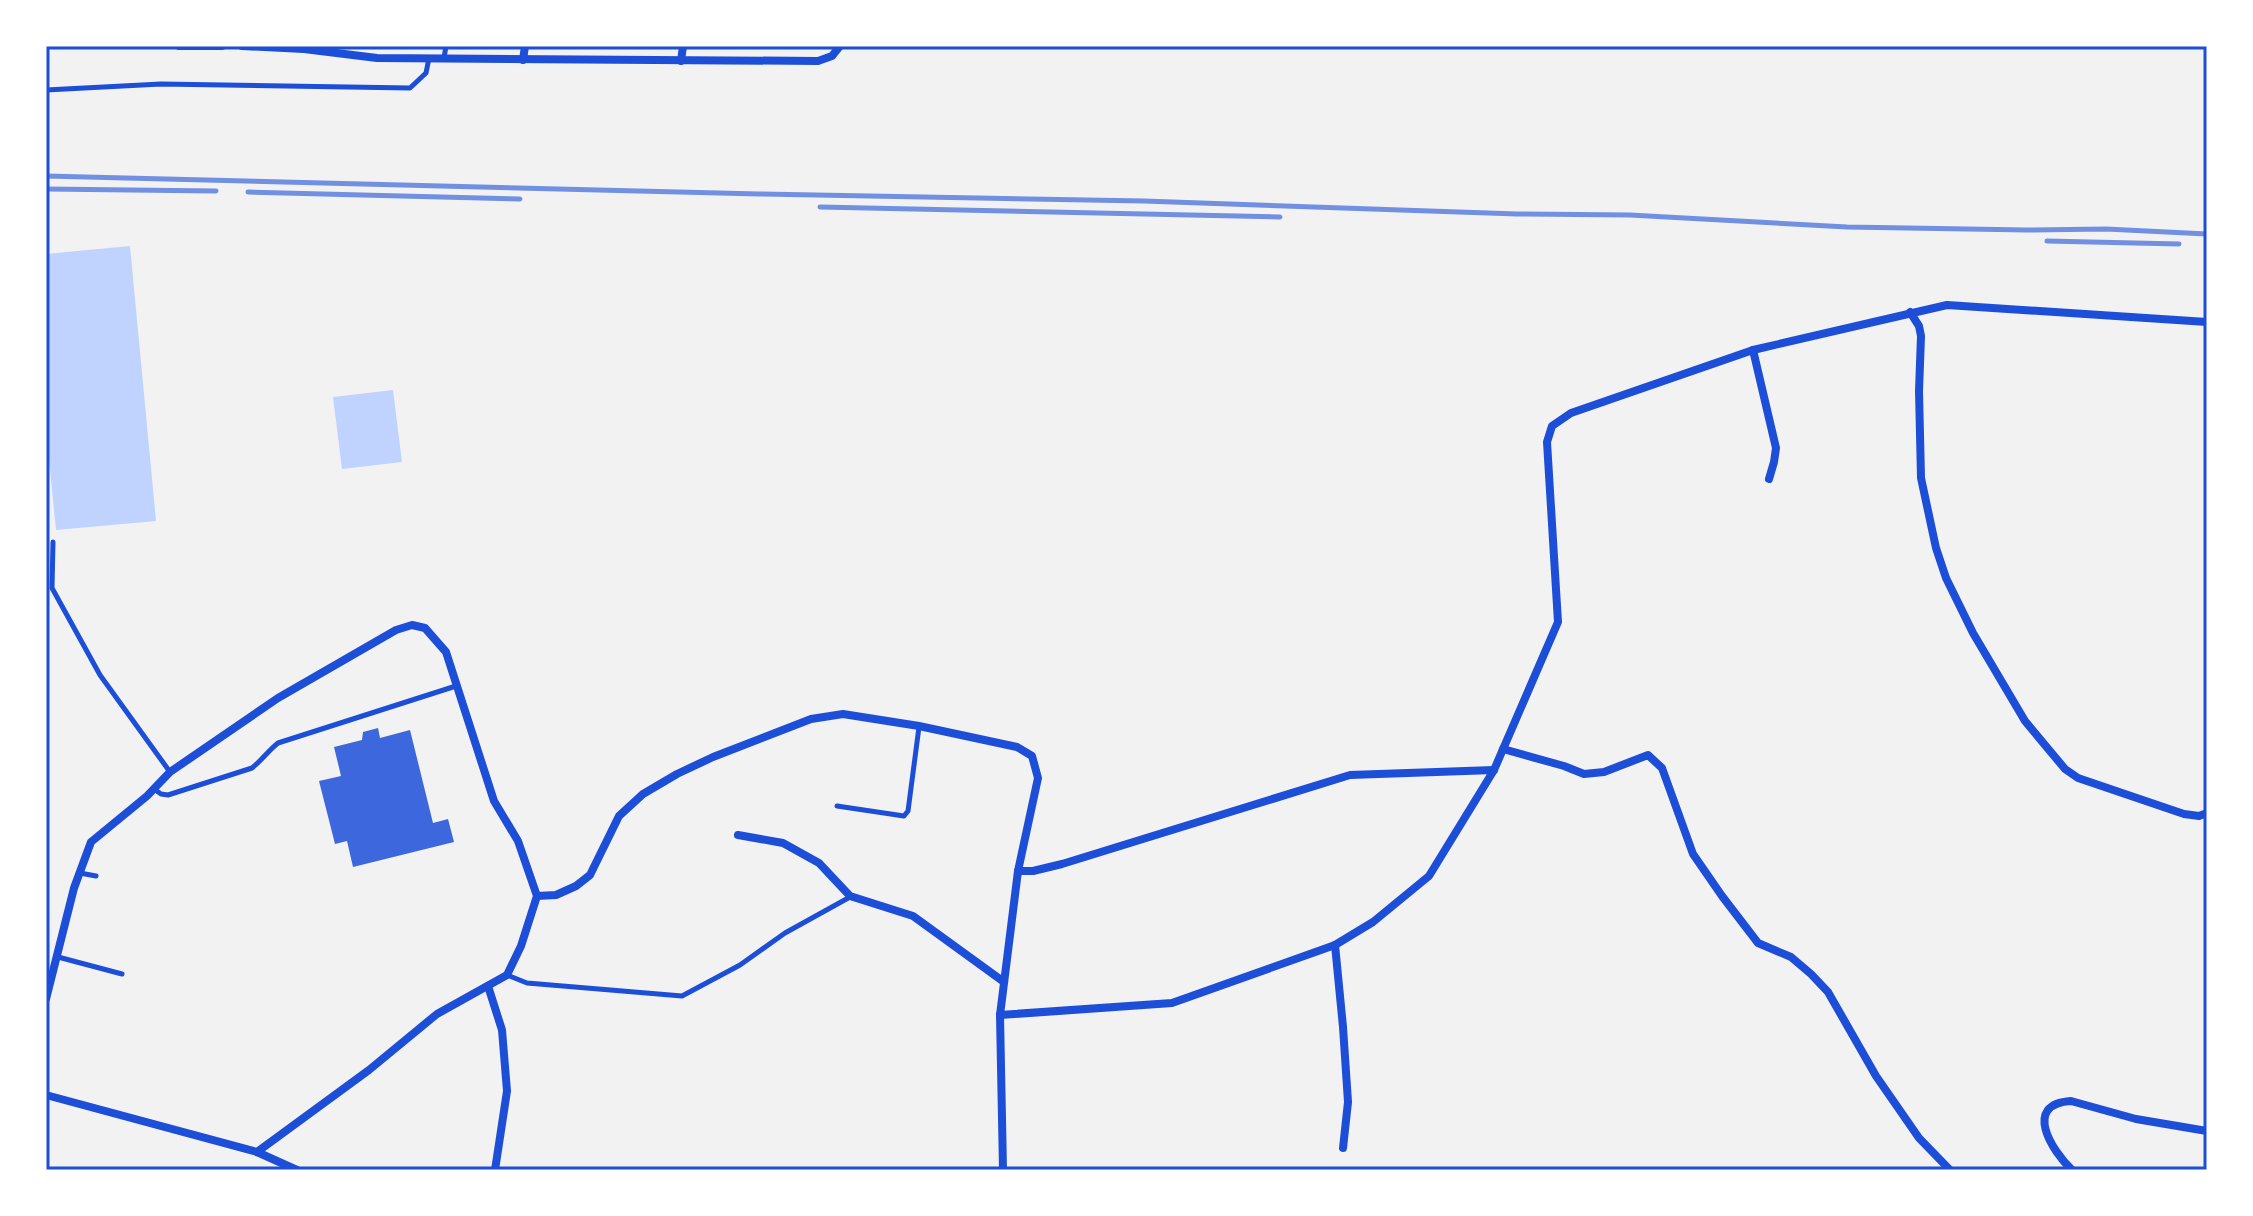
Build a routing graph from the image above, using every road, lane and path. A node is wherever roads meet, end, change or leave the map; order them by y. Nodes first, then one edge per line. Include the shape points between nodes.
1 (179, 46) edge
2 (222, 46) edge
3 (242, 46) edge
4 (379, 46) edge
5 (446, 46) edge
6 (525, 46) edge
7 (683, 46) edge
8 (840, 46) edge
9 (304, 48) edge
10 (377, 58) junction
11 (429, 58) junction
12 (444, 59) junction
13 (523, 60) junction
14 (681, 61) junction
15 (46, 90) edge
16 (1910, 312) junction
17 (2207, 322) edge
18 (1753, 350) junction
19 (1769, 479) dead end
20 (53, 542) dead end
21 (457, 686) junction
22 (919, 726) junction
23 (1503, 749) junction
24 (1494, 770) junction
25 (170, 772) junction
26 (154, 789) junction
27 (837, 806) dead end
28 (2207, 813) edge
29 (738, 835) dead end
30 (1018, 871) junction
31 (79, 873) junction
32 (96, 876) dead end
33 (537, 896) junction
34 (850, 896) junction
35 (1335, 945) junction
36 (57, 957) junction
37 (122, 974) dead end
38 (507, 975) junction
39 (1004, 982) junction
40 (488, 986) junction
41 (46, 999) edge
42 (1000, 1015) junction
43 (46, 1095) edge
44 (2207, 1131) edge
45 (1343, 1148) dead end
46 (257, 1152) junction
47 (297, 1170) edge
48 (495, 1170) edge
49 (1003, 1170) edge
50 (1950, 1170) edge
51 (2072, 1170) edge

1 - 2 street
3 - 9 street
4 - 10 street
5 - 12 lane
6 - 13 street
7 - 14 street
8 - 14 street via 818,61
9 - 10 street
10 - 11 street
11 - 12 street
11 - 15 lane via 426,73 410,88 161,84
12 - 13 street
13 - 14 street
16 - 17 street via 1947,305
16 - 18 street
16 - 28 street via 1921,336 1921,478 1936,548 1954,595 2009,697 2065,769 2078,778 2184,814
18 - 19 street via 1776,448
18 - 23 street via 1571,413 1552,426 1547,442 1558,622
20 - 25 lane via 52,588 100,675
21 - 25 street via 446,652 425,628 404,627 278,698
21 - 26 lane via 278,743 252,768 168,795
21 - 33 street via 494,801 518,841
22 - 27 lane via 904,816
22 - 30 street via 1017,747 1032,756 1038,778
22 - 33 street via 843,714 811,719 713,757 643,794 619,816 590,875 556,895
23 - 24 street
23 - 50 street via 1584,774 1648,755 1662,768 1693,854 1722,896 1758,943 1791,957 1828,992 1876,1076 1919,1138
24 - 30 street via 1350,775 1062,864
24 - 35 street via 1429,876
25 - 26 street
26 - 31 street via 91,842
29 - 34 street via 783,843 819,863
30 - 39 street
31 - 32 lane
31 - 36 street
33 - 38 street
34 - 38 lane via 682,996 527,983
34 - 39 street via 913,916
35 - 42 street via 1172,1003
35 - 45 street via 1348,1102
36 - 37 lane
36 - 41 street
38 - 40 street
39 - 42 street
40 - 46 street via 437,1014
40 - 48 street via 502,1030 507,1091
42 - 49 street
43 - 46 street
44 - 51 street via 2062,1102 2051,1107 2044,1121 2053,1149
46 - 47 street

